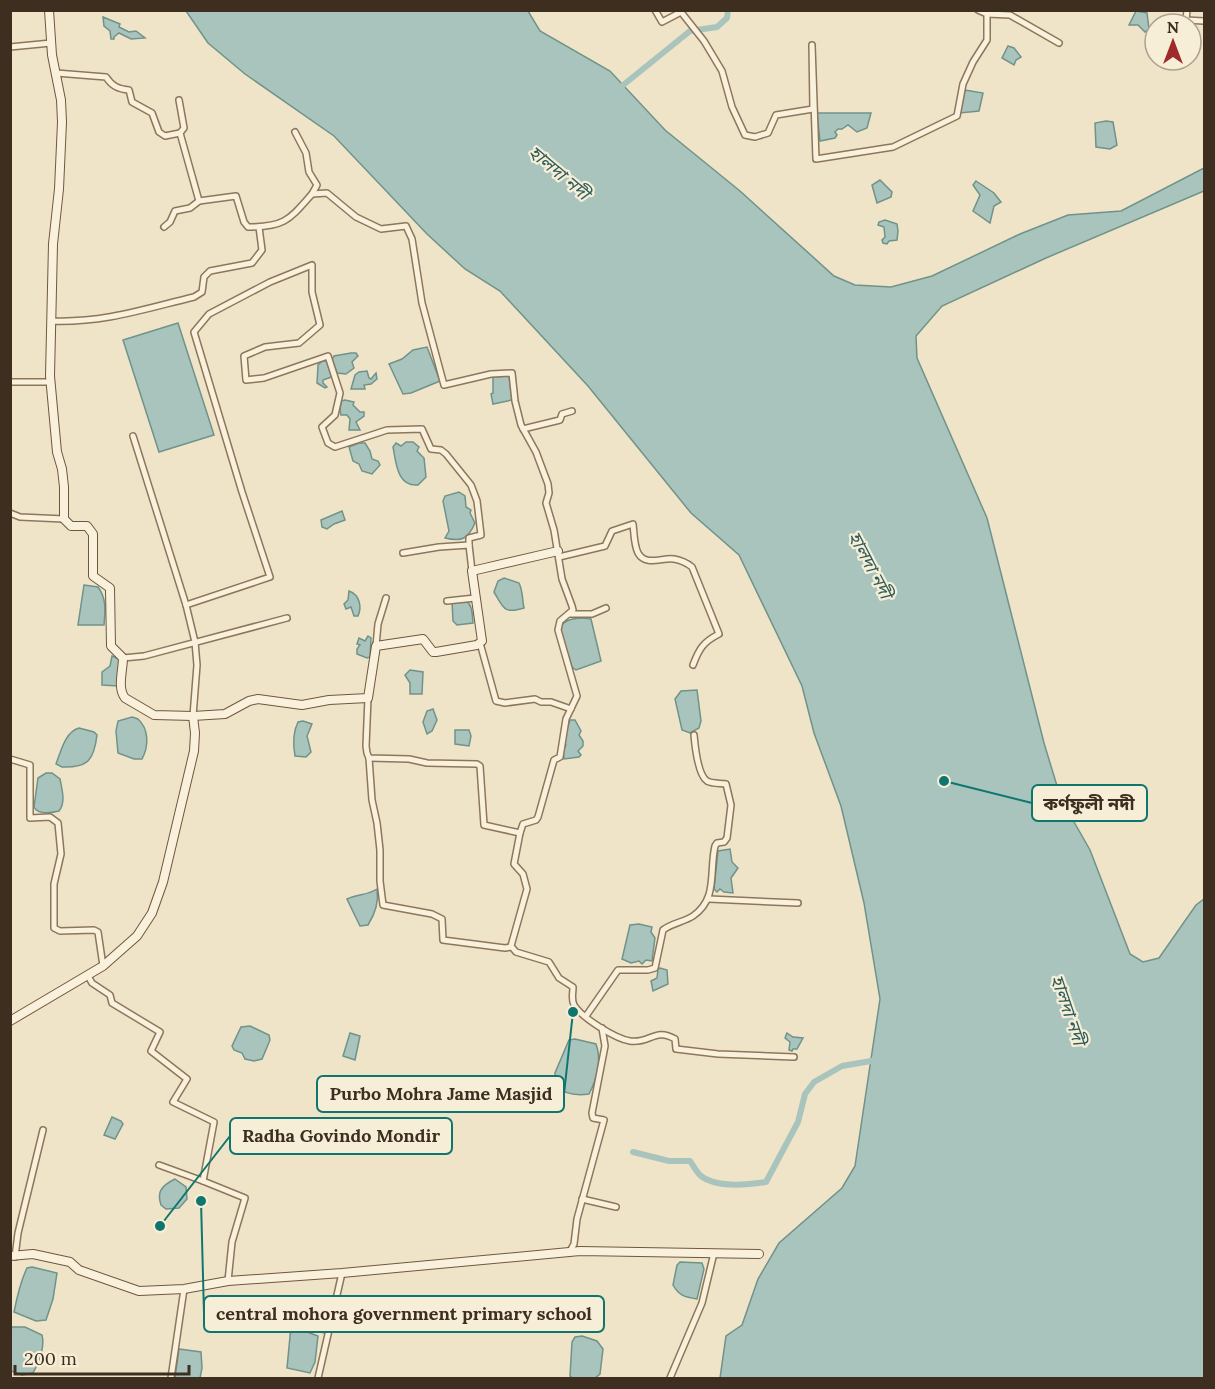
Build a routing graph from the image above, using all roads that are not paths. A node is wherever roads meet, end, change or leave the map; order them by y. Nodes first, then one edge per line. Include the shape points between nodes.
1 (49, 10) edge
2 (655, 10) edge
3 (978, 10) edge
4 (1187, 10) edge
5 (987, 14) junction
6 (1204, 21) edge
7 (51, 43) junction
8 (1059, 43) dead end
9 (10, 47) edge
10 (56, 74) junction
11 (179, 100) dead end
12 (813, 110) junction
13 (295, 132) dead end
14 (180, 133) junction
15 (312, 194) junction
16 (199, 201) junction
17 (164, 227) dead end
18 (260, 227) junction
19 (51, 321) junction
20 (10, 382) edge
21 (51, 382) junction
22 (572, 411) dead end
23 (523, 429) junction
24 (133, 436) dead end
25 (10, 513) edge
26 (64, 519) junction
27 (469, 544) junction
28 (403, 553) dead end
29 (558, 554) junction
30 (472, 571) junction
31 (386, 598) dead end
32 (475, 598) junction
33 (447, 601) dead end
34 (186, 605) junction
35 (606, 608) dead end
36 (569, 614) junction
37 (287, 618) dead end
38 (711, 638) junction
39 (195, 642) junction
40 (480, 643) junction
41 (714, 645) dead end
42 (376, 646) junction
43 (123, 658) junction
44 (693, 665) dead end
45 (368, 698) junction
46 (571, 709) junction
47 (193, 716) junction
48 (694, 735) dead end
49 (369, 758) junction
50 (10, 759) edge
51 (520, 833) junction
52 (709, 898) junction
53 (798, 903) dead end
54 (511, 947) junction
55 (103, 966) junction
56 (88, 976) junction
57 (586, 1016) junction
58 (10, 1021) edge
59 (602, 1027) junction
60 (794, 1057) dead end
61 (43, 1130) dead end
62 (159, 1165) dead end
63 (203, 1181) junction
64 (582, 1199) junction
65 (616, 1207) dead end
66 (569, 1253) junction
67 (714, 1253) junction
68 (759, 1254) dead end
69 (13, 1256) edge
70 (342, 1274) junction
71 (228, 1281) junction
72 (184, 1289) junction
73 (287, 1324) dead end
74 (328, 1330) junction
75 (171, 1378) edge
76 (318, 1378) edge
77 (670, 1378) edge

1 - 7 street
2 - 12 street via 662,22 681,12 704,41 722,71 745,135 768,133 777,115
3 - 5 street
4 - 6 street via 1186,20
5 - 8 street via 1010,15
5 - 12 street via 987,40 963,84 957,116 893,147 816,159
7 - 9 street
7 - 10 street
10 - 14 street via 106,77 111,84 129,90 132,102 152,113 159,132 165,136
10 - 19 street via 62,132
11 - 14 street via 184,128
12 - 12 street via 812,77 812,66 812,45
13 - 15 street via 317,185
14 - 16 street
15 - 18 street via 287,221
15 - 23 street via 327,193 356,217 381,229 406,226 444,385 512,373
16 - 17 street via 175,211
16 - 18 street via 236,196 244,222 248,227
18 - 19 street via 262,250 252,262 210,271 204,277 202,292 194,297 110,318
19 - 21 street
20 - 21 street
21 - 26 street via 64,487
22 - 23 street via 562,414 560,420
23 - 29 street via 548,484 546,503
24 - 34 street
25 - 26 street
26 - 43 street via 71,526 87,526 93,534 93,576 110,588 111,646
27 - 28 street
27 - 30 street
27 - 34 street via 469,538 481,535 475,494 446,454 431,449 422,429 387,430 335,447 328,443 322,427 335,415 340,393 328,356 264,378 246,380 244,356 265,347 300,343 320,324 312,292 312,265 209,314 194,332 270,577
29 - 30 street
29 - 36 street via 573,610
29 - 38 street via 605,546 612,531 633,524 638,553 645,560 674,558 692,567 720,634
30 - 32 street
31 - 42 street
32 - 33 street
32 - 40 street via 483,638
34 - 39 street
35 - 36 street via 592,614
36 - 46 street via 560,621 558,630 577,696
37 - 39 street
38 - 41 street
38 - 44 street via 698,650
39 - 43 street
39 - 47 street
40 - 42 street via 436,652 423,639
40 - 46 street via 496,701 535,699
42 - 45 street
43 - 47 street via 121,687 125,698 154,715
45 - 47 street via 302,705 258,699 225,714
45 - 49 street
46 - 51 street via 562,732 560,757 554,760 538,816 523,824
47 - 55 street via 194,751 164,882 152,913 137,936
48 - 52 street via 705,779 726,784 731,805 727,838 715,846
49 - 51 street via 477,764 481,768 484,825
49 - 54 street via 383,905 442,919 443,940
50 - 55 street via 30,765 30,818 50,817 58,822 61,854 54,884 54,928 98,932
51 - 54 street via 514,864 523,874 527,889
52 - 53 street
52 - 57 street via 692,916 663,930 655,968 618,970
54 - 57 street via 552,964 560,978 573,987 574,1005
55 - 56 street
56 - 58 street
56 - 63 street via 110,995 112,1003 160,1032 151,1051 187,1079 173,1102 214,1122
57 - 59 street
59 - 60 street via 631,1041 665,1034 675,1040 676,1049
59 - 64 street via 605,1046 592,1113 593,1118 604,1120
61 - 69 street
62 - 63 street
63 - 71 street via 245,1198 232,1242
64 - 65 street
64 - 66 street
66 - 67 street
66 - 70 street
67 - 68 street
67 - 77 street via 702,1303
69 - 72 street via 33,1254 70,1262 79,1270 139,1291
70 - 71 street
70 - 74 street
71 - 72 street
72 - 75 street
73 - 74 street
74 - 76 street

